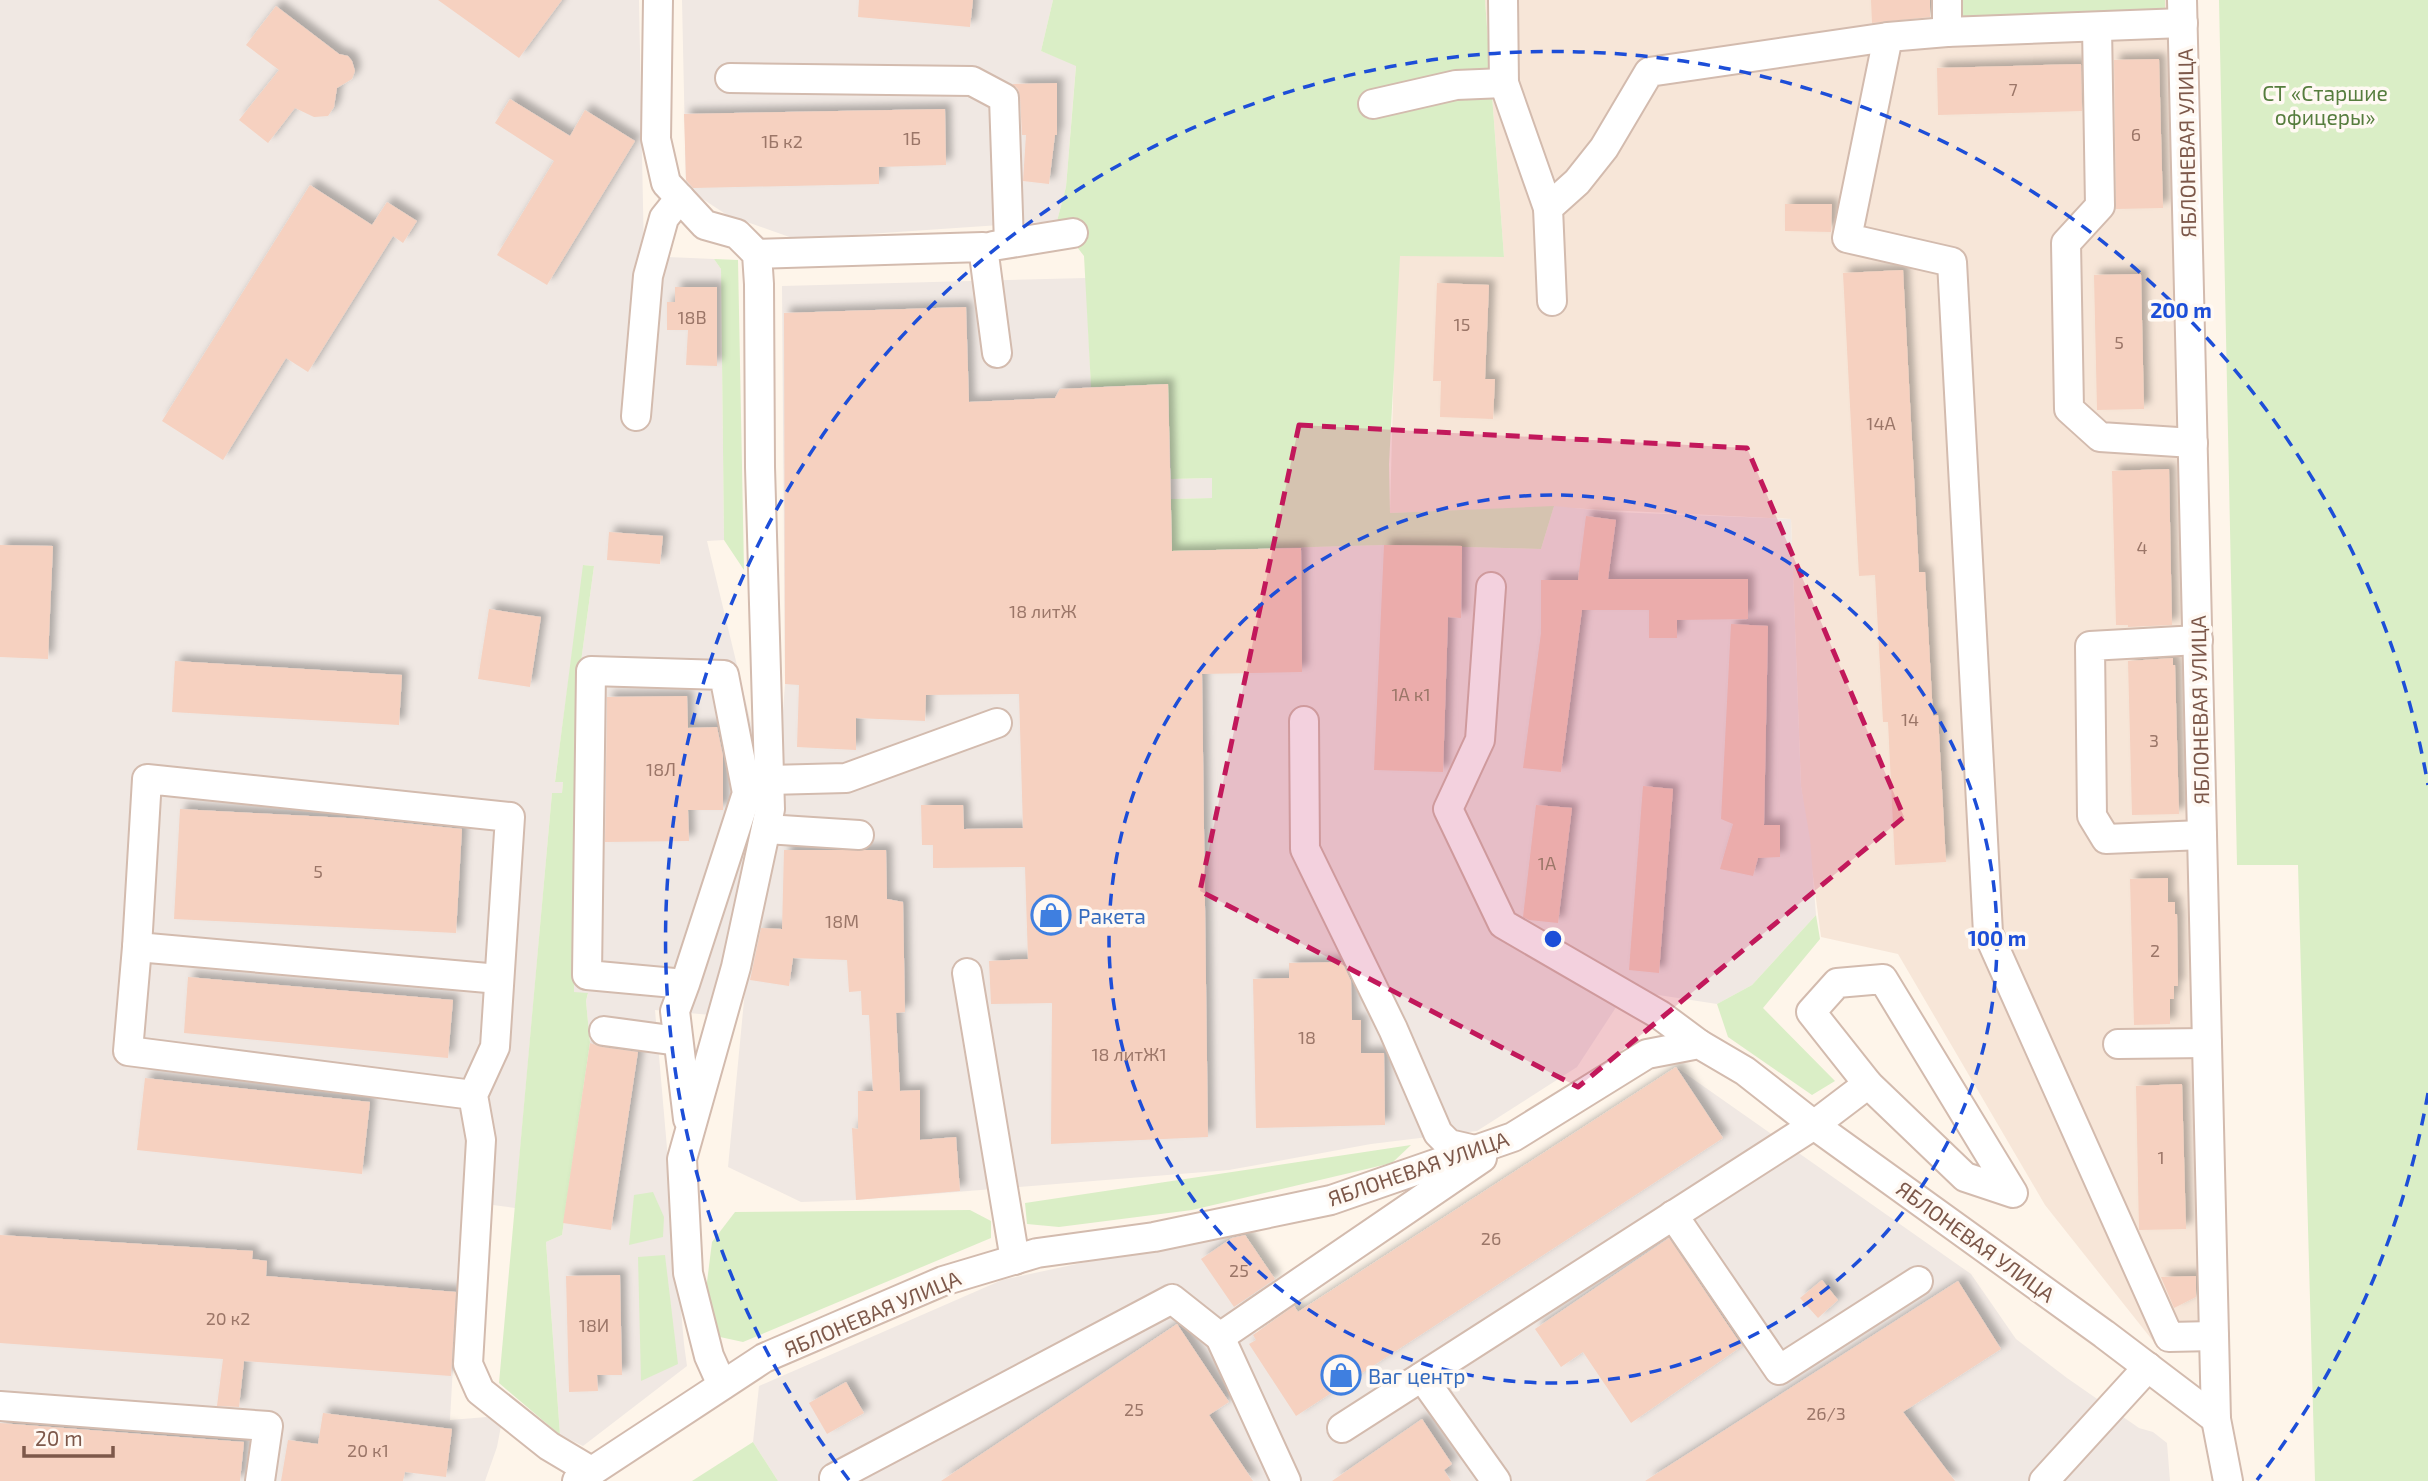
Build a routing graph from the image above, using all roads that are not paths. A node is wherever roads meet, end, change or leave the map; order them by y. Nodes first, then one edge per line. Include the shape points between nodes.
1 (658, 0) edge
2 (1503, 0) edge
3 (1947, 0) edge
4 (2183, 12) edge
5 (2097, 27) junction
6 (1947, 32) junction
7 (1888, 37) junction
8 (730, 78) dead end
9 (1504, 83) junction
10 (1373, 104) dead end
11 (680, 198) junction
12 (1548, 208) junction
13 (1073, 233) dead end
14 (996, 245) junction
15 (757, 254) junction
16 (1552, 301) dead end
17 (997, 352) dead end
18 (636, 416) dead end
19 (2193, 443) junction
20 (1491, 587) dead end
21 (2197, 640) junction
22 (1304, 721) dead end
23 (997, 723) dead end
24 (769, 780) junction
25 (766, 829) junction
26 (859, 835) dead end
27 (2202, 835) junction
28 (137, 947) junction
29 (967, 973) dead end
30 (499, 979) junction
31 (685, 984) junction
32 (604, 1031) dead end
33 (678, 1041) junction
34 (2207, 1043) junction
35 (1699, 1044) junction
36 (2118, 1044) dead end
37 (1868, 1084) junction
38 (473, 1095) junction
39 (1814, 1125) junction
40 (690, 1132) junction
41 (1513, 1137) junction
42 (1475, 1150) junction
43 (1673, 1215) junction
44 (1014, 1260) junction
45 (1918, 1281) dead end
46 (2214, 1336) junction
47 (1220, 1337) junction
48 (2148, 1367) junction
49 (1422, 1377) junction
50 (722, 1385) junction
51 (0, 1406) edge
52 (2216, 1419) junction
53 (1342, 1428) dead end
54 (584, 1476) edge
55 (260, 1481) edge
56 (836, 1481) edge
57 (1286, 1481) edge
58 (1496, 1481) edge
59 (2044, 1481) edge
60 (2228, 1481) edge

1 - 11 street via 656,139 666,183
2 - 9 street
3 - 6 street
4 - 5 street
4 - 19 street, ЯБЛОНЕВАЯ УЛИЦА
5 - 6 street
5 - 19 street via 2100,206 2066,243 2069,409 2099,437
6 - 7 street
7 - 12 street via 1649,72 1604,148
7 - 46 street via 1847,238 1952,262 1988,933 2169,1337
8 - 14 street via 972,81 1004,98
9 - 10 street via 1456,85
9 - 12 street
11 - 15 street via 705,225 737,234
11 - 18 street via 663,218 648,276
12 - 16 street
13 - 14 street
14 - 15 street
14 - 17 street
15 - 24 street
19 - 21 street, ЯБЛОНЕВАЯ УЛИЦА
20 - 35 street via 1480,740 1448,808 1503,924 1660,1015
21 - 27 street, ЯБЛОНЕВАЯ УЛИЦА
21 - 27 street via 2090,646 2092,816 2106,839
22 - 42 street via 1305,849 1394,1029 1438,1133 1449,1144
23 - 24 street via 846,778
24 - 25 street
25 - 26 street
25 - 40 street via 737,967
27 - 34 street, ЯБЛОНЕВАЯ УЛИЦА
28 - 30 street
28 - 30 street via 148,779 510,817
28 - 38 street via 128,1051
29 - 44 street
30 - 38 street via 495,1047
31 - 31 street via 587,975 591,671 724,675 747,793
31 - 33 street via 675,1012
32 - 33 street
33 - 40 street
34 - 36 street
34 - 46 street, ЯБЛОНЕВАЯ УЛИЦА
35 - 39 street, ЯБЛОНЕВАЯ УЛИЦА via 1745,1071
35 - 41 street, ЯБЛОНЕВАЯ УЛИЦА via 1647,1054
37 - 37 street via 1965,1177 2013,1193 1883,979 1836,983 1811,1012
37 - 39 street
38 - 54 street via 481,1140 468,1364 480,1391
39 - 43 street
39 - 48 street, ЯБЛОНЕВАЯ УЛИЦА
40 - 50 street via 682,1159 688,1273 709,1356
41 - 42 street, ЯБЛОНЕВАЯ УЛИЦА
41 - 47 street
42 - 44 street, ЯБЛОНЕВАЯ УЛИЦА via 1331,1200
43 - 45 street via 1779,1370
43 - 49 street
44 - 50 street, ЯБЛОНЕВАЯ УЛИЦА via 943,1281 764,1358
46 - 52 street, ЯБЛОНЕВАЯ УЛИЦА
47 - 56 street via 1172,1299 834,1478
47 - 57 street
48 - 52 street, ЯБЛОНЕВАЯ УЛИЦА
48 - 59 street
49 - 53 street
49 - 58 street
50 - 54 street, ЯБЛОНЕВАЯ УЛИЦА
51 - 55 street via 268,1426
52 - 60 street, ЯБЛОНЕВАЯ УЛИЦА

